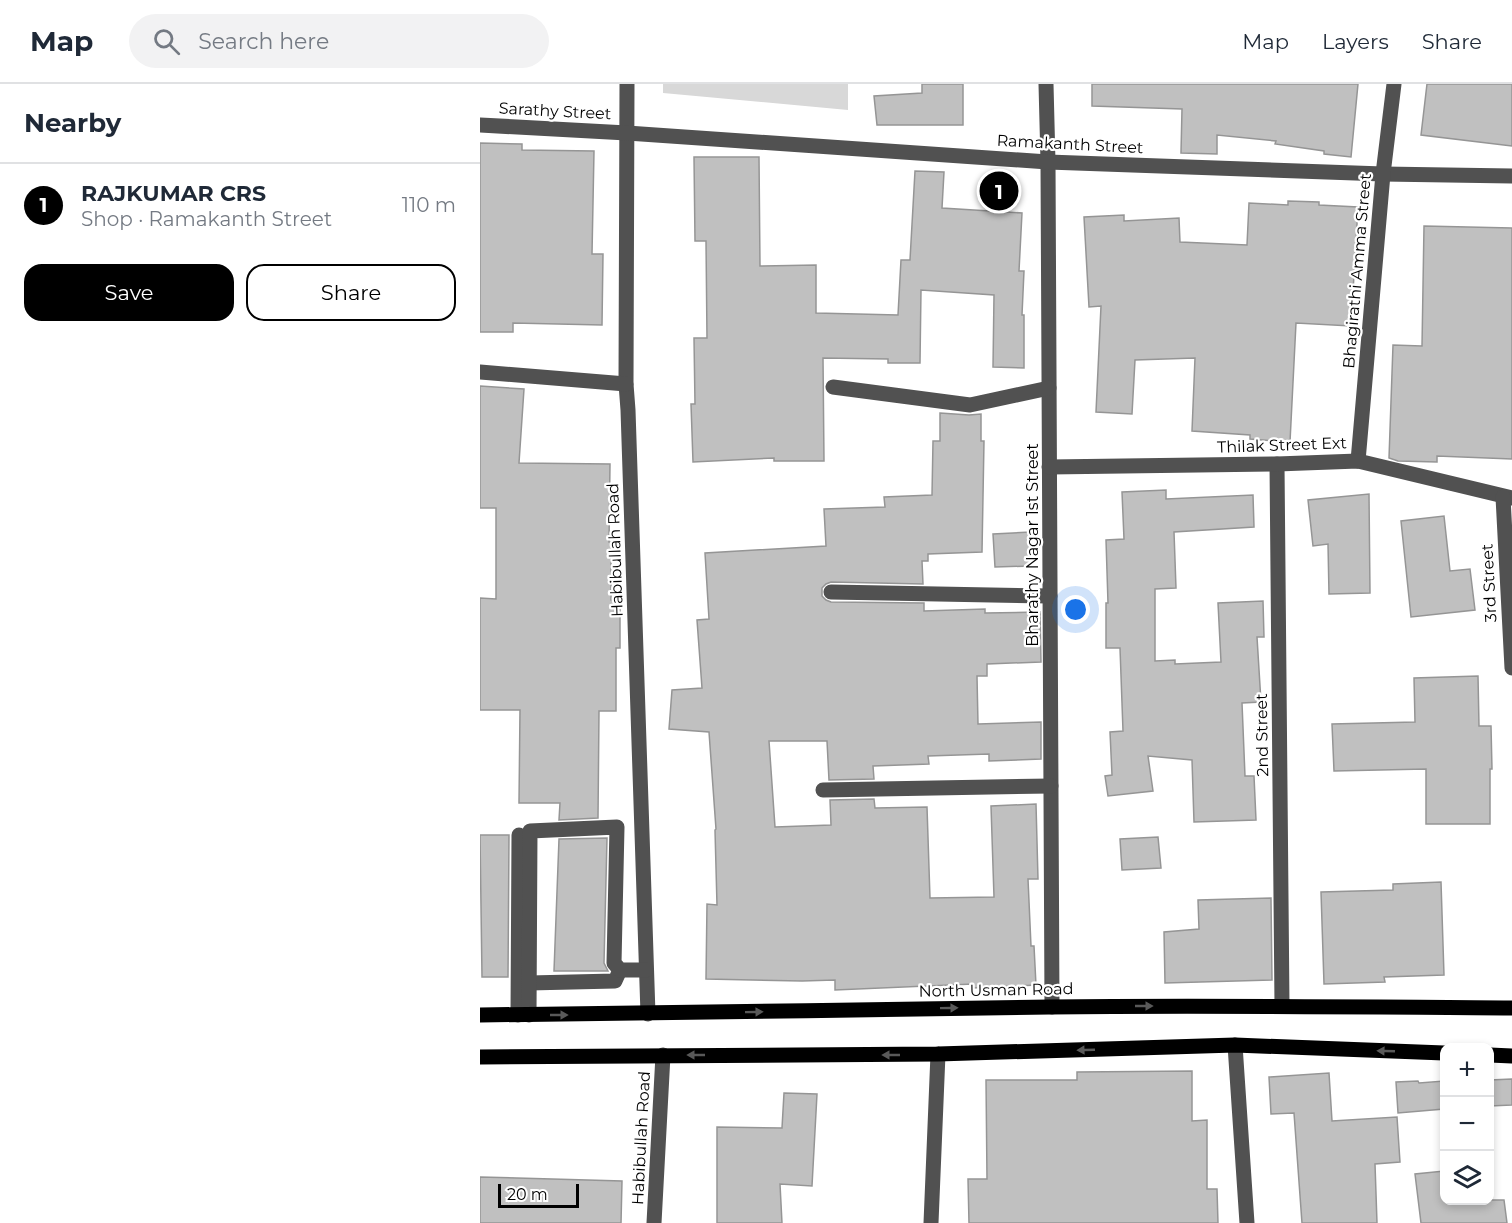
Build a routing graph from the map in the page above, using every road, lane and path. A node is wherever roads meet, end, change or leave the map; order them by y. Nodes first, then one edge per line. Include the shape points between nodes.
1 (627, 84) edge
2 (1046, 84) edge
3 (1394, 84) edge
4 (480, 125) edge
5 (627, 133) junction
6 (1048, 162) junction
7 (1383, 174) junction
8 (1512, 176) edge
9 (480, 372) edge
10 (626, 384) junction
11 (833, 387) dead end
12 (1049, 388) junction
13 (1358, 461) junction
14 (1277, 464) junction
15 (1049, 467) junction
16 (1507, 497) edge
17 (831, 592) dead end
18 (1050, 596) junction
19 (1512, 668) edge
20 (1051, 786) junction
21 (823, 790) dead end
22 (519, 835) dead end
23 (620, 970) junction
24 (646, 970) junction
25 (530, 983) junction
26 (1052, 1006) junction
27 (1282, 1006) junction
28 (1512, 1008) edge
29 (648, 1014) junction
30 (524, 1015) junction
31 (480, 1016) edge
32 (1235, 1045) junction
33 (1440, 1053) edge
34 (938, 1054) junction
35 (663, 1055) junction
36 (1494, 1055) edge
37 (1512, 1056) edge
38 (480, 1057) edge
39 (654, 1223) edge
40 (931, 1223) edge
41 (1247, 1223) edge

1 - 5 street, Habibullah Road
2 - 6 street, Bharathy Nagar 1st Street
3 - 7 street, Bhagirathi Amma Street
4 - 5 street, Sarathy Street
5 - 6 street, Ramakanth Street
5 - 10 street, Habibullah Road
6 - 7 street, Ramakanth Street
6 - 12 street, Bharathy Nagar 1st Street
7 - 8 street, Ramakanth Street
7 - 13 street, Bhagirathi Amma Street
9 - 10 street
10 - 24 street, Habibullah Road
11 - 12 street via 970,405
12 - 15 street, Bharathy Nagar 1st Street
13 - 14 street, Thilak Street Ext
13 - 16 street, Thilak Street Ext
14 - 15 street, Thilak Street Ext
14 - 27 street, 2nd Street
15 - 18 street, Bharathy Nagar 1st Street
16 - 19 street, 3rd Street
17 - 18 street
18 - 20 street, Bharathy Nagar 1st Street
20 - 21 street
20 - 26 street, Bharathy Nagar 1st Street
22 - 30 street
23 - 24 street
23 - 25 street via 615,981
23 - 25 street via 614,963 617,827 530,831
24 - 29 street, Habibullah Road
25 - 30 street
26 -> 27 main road, North Usman Road
29 -> 26 main road, North Usman Road
27 - 28 main road, North Usman Road
30 -> 29 main road, North Usman Road
30 - 31 main road, North Usman Road
33 -> 32 main road
32 -> 34 main road
32 - 41 street
34 -> 35 main road
34 - 40 street
35 - 38 main road
35 - 39 street, Habibullah Road
36 - 37 main road

